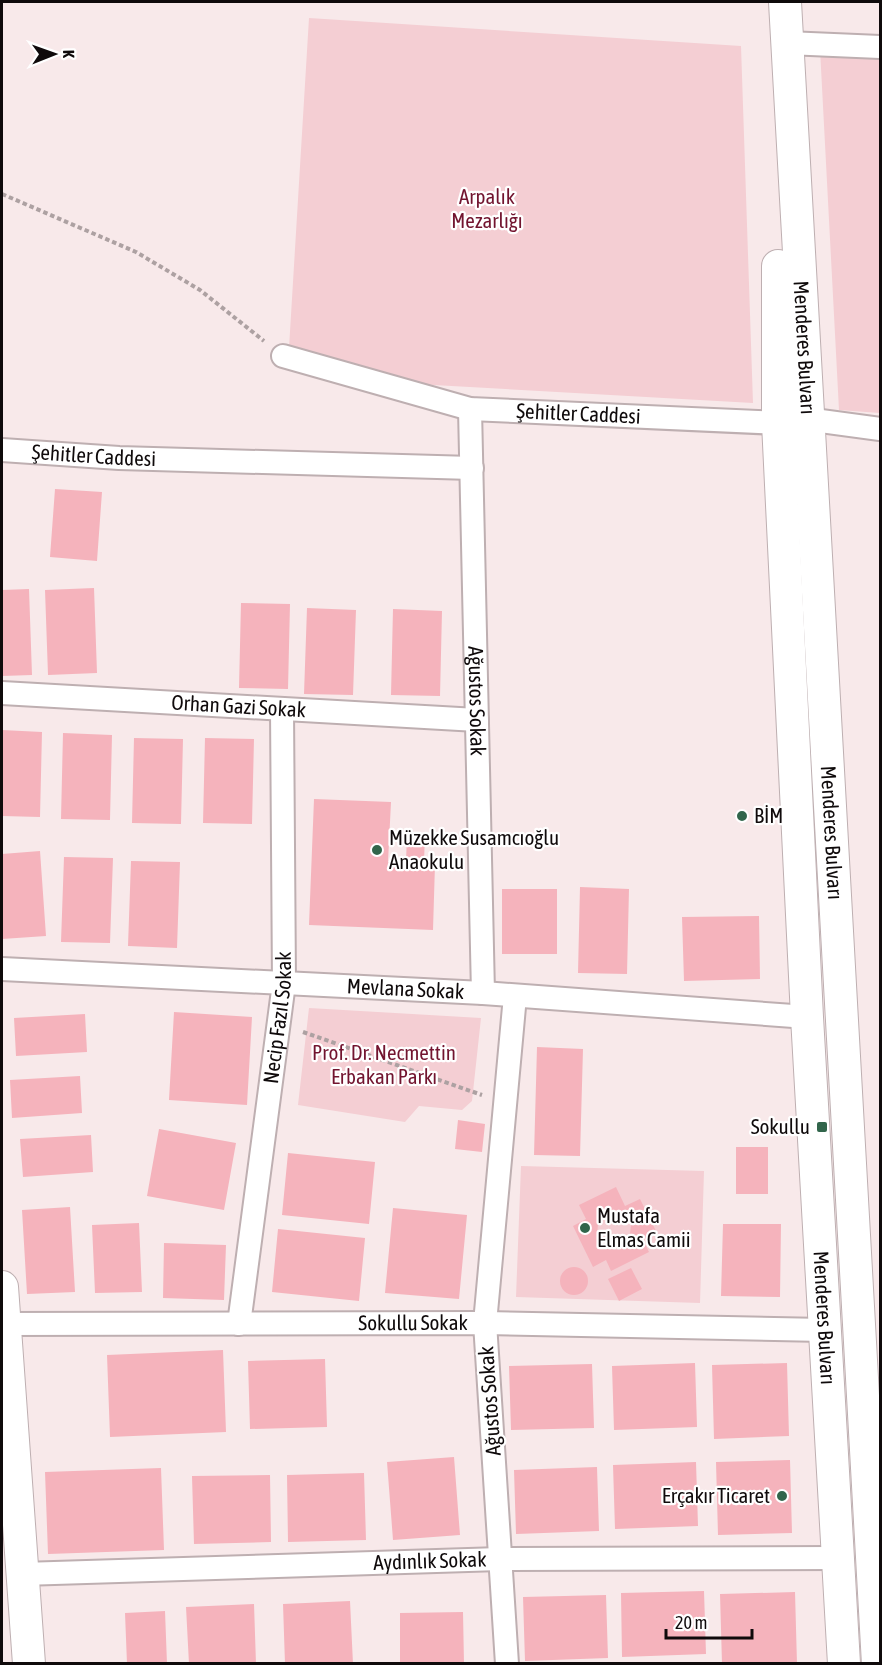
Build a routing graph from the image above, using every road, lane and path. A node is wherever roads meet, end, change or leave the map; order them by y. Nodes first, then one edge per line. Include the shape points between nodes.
1 (779, 2) edge
2 (785, 2) edge
3 (787, 43) junction
4 (880, 47) edge
5 (2, 194) edge
6 (283, 356) joint
7 (470, 409) junction
8 (792, 421) junction
9 (880, 429) edge
10 (2, 450) edge
11 (472, 468) junction
12 (2, 693) edge
13 (282, 709) junction
14 (477, 720) junction
15 (2, 969) edge
16 (284, 983) junction
17 (483, 993) junction
18 (515, 996) junction
19 (807, 1017) junction
20 (279, 1023) junction
21 (506, 1104) junction
22 (2, 1287) edge
23 (485, 1323) junction
24 (3, 1324) edge
25 (239, 1324) junction
26 (824, 1330) junction
27 (870, 1332) edge
28 (838, 1558) junction
29 (500, 1559) junction
30 (22, 1574) junction
31 (29, 1664) edge
32 (507, 1664) edge
33 (844, 1664) edge
34 (878, 1664) edge

1 - 8 main road, Menderes Bulvarı
2 - 3 main road, Menderes Bulvarı
3 - 4 street
3 - 8 main road, Menderes Bulvarı
5 - 6 path via 136,252 201,290
6 - 7 street, Şehitler Caddesi
7 - 8 street, Şehitler Caddesi
7 - 11 street, Ağustos Sokak
8 - 9 street, Şehitler Caddesi
8 - 19 main road, Menderes Bulvarı
8 - 27 main road, Menderes Bulvarı
10 - 11 street, Şehitler Caddesi via 119,458
11 - 14 street, Ağustos Sokak
12 - 13 street, Orhan Gazi Sokak
13 - 14 street, Orhan Gazi Sokak
13 - 16 street, Necip Fazıl Sokak
14 - 17 street, Ağustos Sokak
15 - 16 street, Mevlana Sokak
16 - 17 street, Mevlana Sokak
16 - 20 street, Necip Fazıl Sokak
17 - 18 street, Mevlana Sokak
18 - 19 street, Mevlana Sokak
18 - 21 street, Ağustos Sokak
19 - 26 main road, Menderes Bulvarı
20 - 21 path
20 - 25 street, Necip Fazıl Sokak
21 - 23 street, Ağustos Sokak
22 - 24 main road
23 - 25 street, Sokullu Sokak
23 - 26 street, Sokullu Sokak
23 - 29 street, Ağustos Sokak
24 - 25 street, Sokullu Sokak
24 - 30 main road
26 - 28 main road, Menderes Bulvarı
27 - 34 main road, Menderes Bulvarı
28 - 29 street, Aydınlık Sokak
28 - 33 main road, Menderes Bulvarı
29 - 30 street, Aydınlık Sokak
29 - 32 street, Ağustos Sokak
30 - 31 main road

